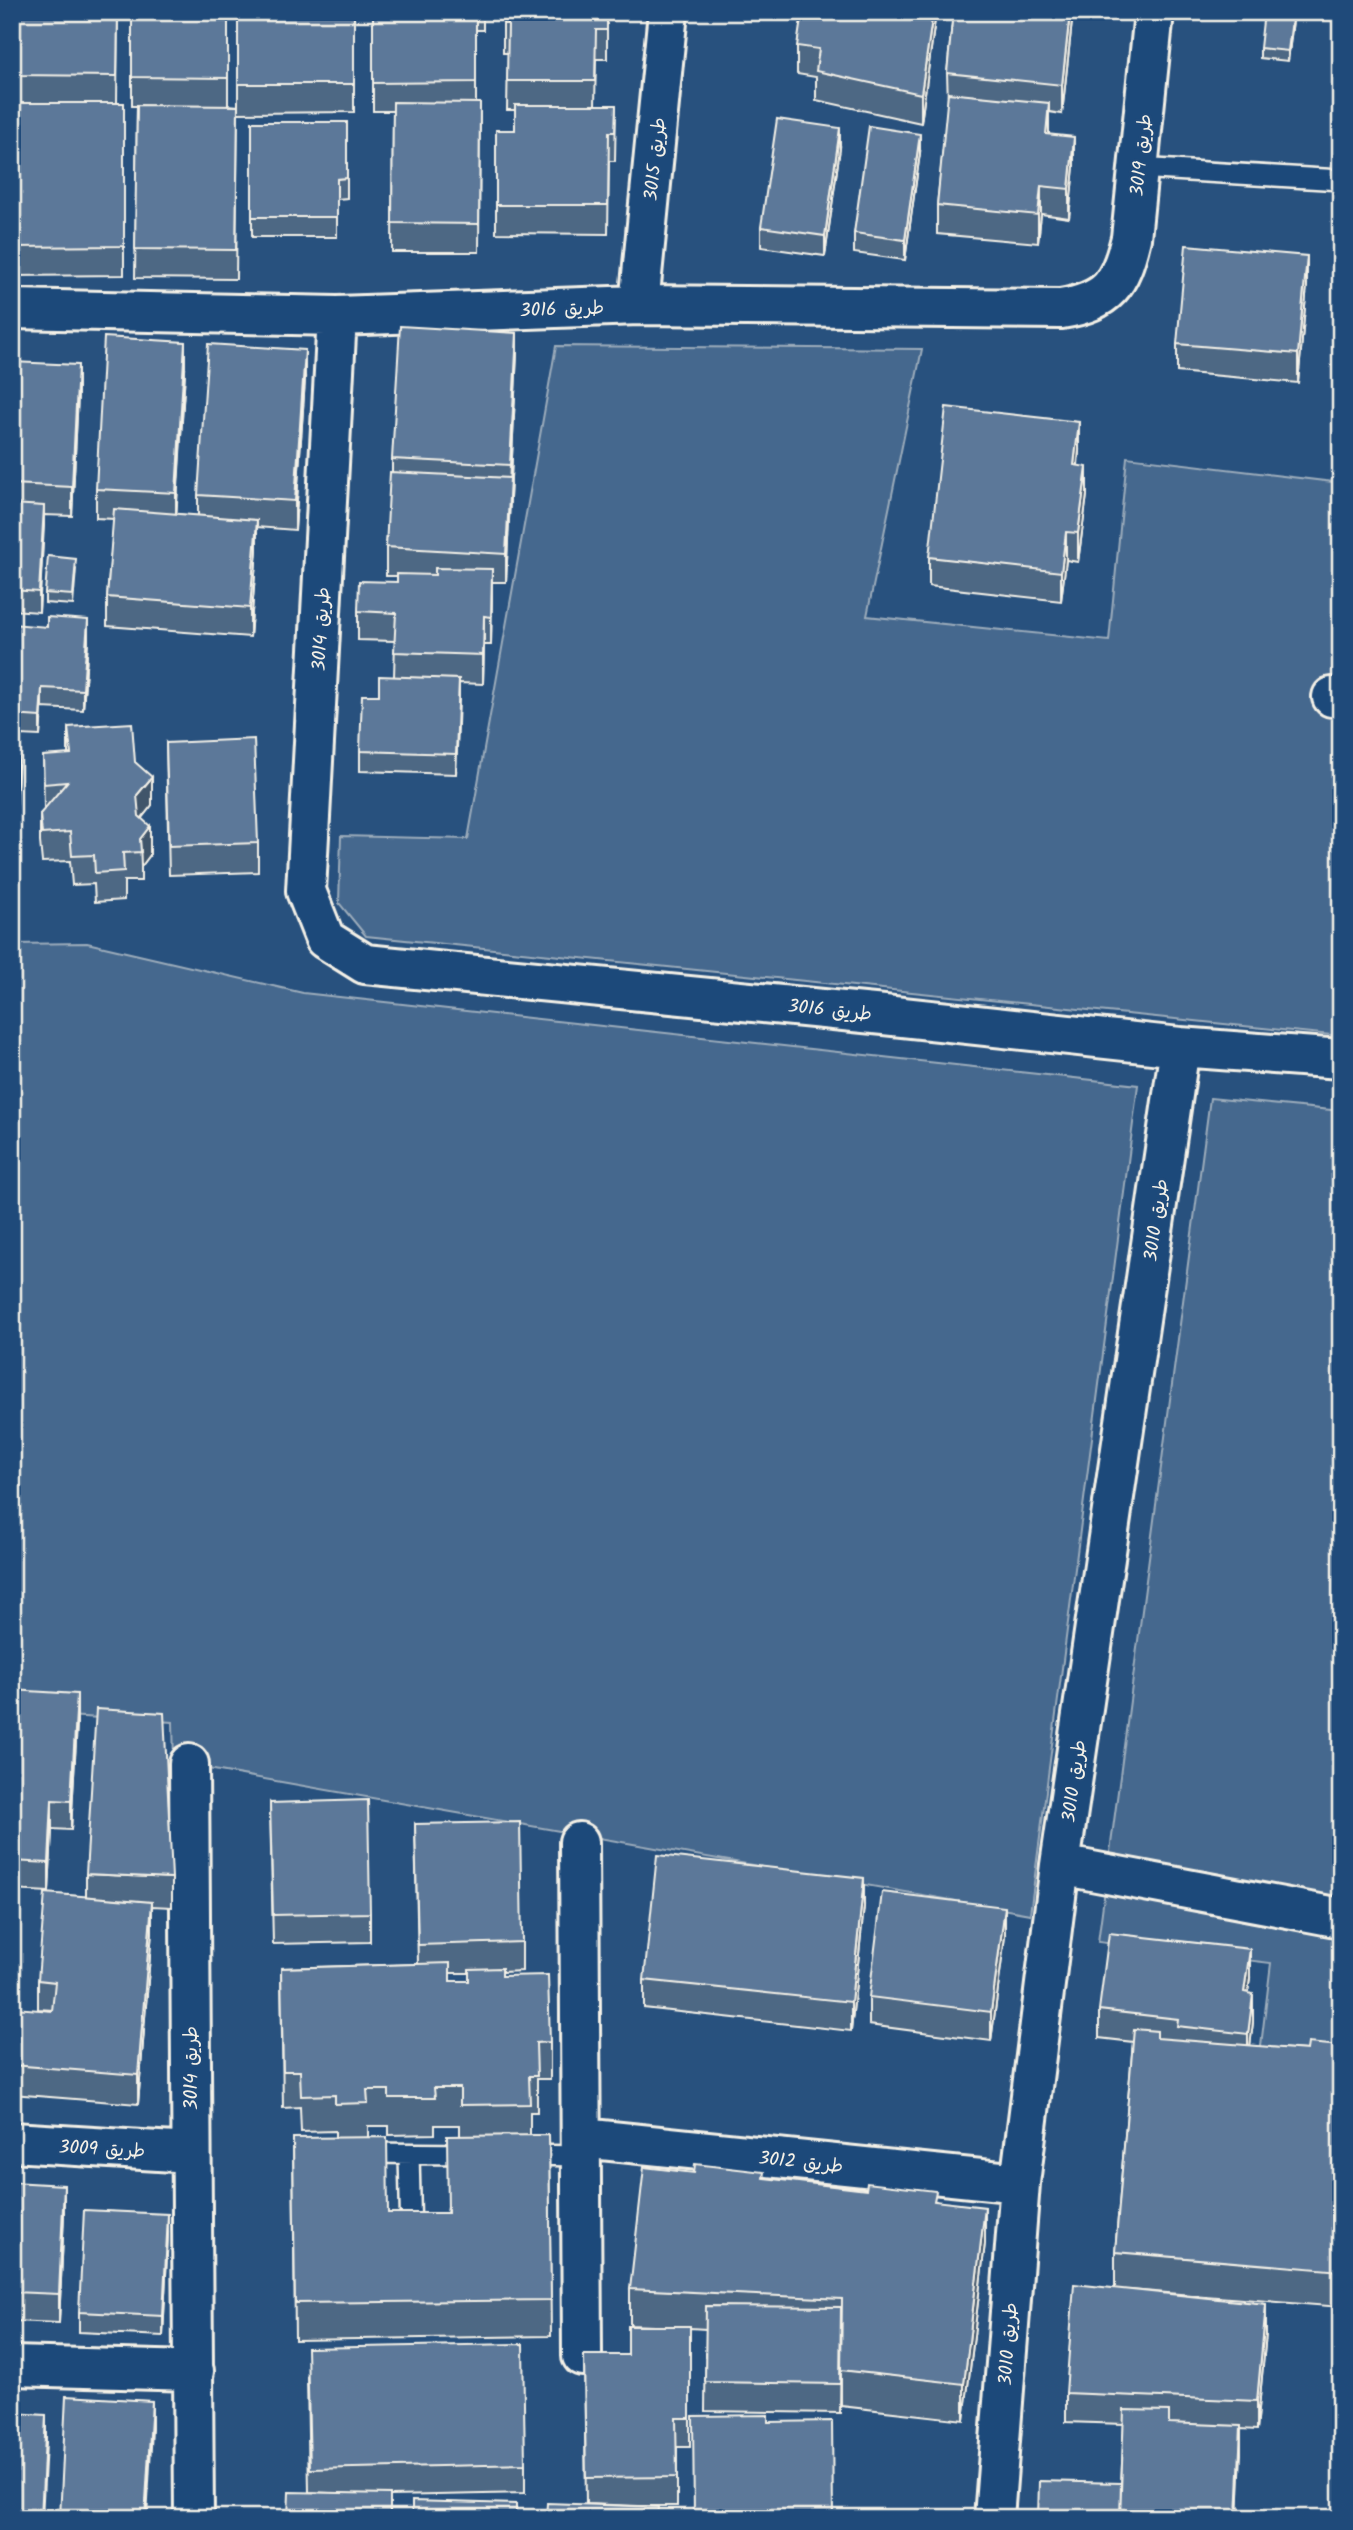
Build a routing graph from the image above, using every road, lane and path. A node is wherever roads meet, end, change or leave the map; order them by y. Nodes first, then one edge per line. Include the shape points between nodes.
1 (668, 12) edge
2 (1154, 12) edge
3 (1138, 168) junction
4 (1341, 180) edge
5 (1107, 291) joint
6 (639, 305) junction
7 (12, 309) edge
8 (337, 316) junction
9 (325, 939) joint
10 (1180, 1047) junction
11 (1341, 1059) edge
12 (189, 1764) dead end
13 (579, 1842) dead end
14 (1060, 1865) junction
15 (1341, 1918) edge
16 (12, 2142) edge
17 (582, 2147) junction
18 (191, 2153) junction
19 (344, 2153) edge
20 (408, 2154) junction
21 (1020, 2183) junction
22 (411, 2239) edge
23 (582, 2356) edge
24 (12, 2366) edge
25 (194, 2371) junction
26 (194, 2518) edge
27 (994, 2518) edge

1 - 6 street, طريق 3015
2 - 3 street, طريق 3019
3 - 4 lane
3 - 5 street, طريق 3019 via 1124,268
5 - 6 street, طريق 3016 via 1087,305 1061,309
6 - 8 street, طريق 3016
7 - 8 street, طريق 3016
8 - 9 street, طريق 3014 via 306,891
9 - 10 street, طريق 3016 via 365,964
10 - 11 street, طريق 3016
10 - 14 street, طريق 3010
12 - 18 street, طريق 3014
13 - 17 street
14 - 15 street
14 - 21 street, طريق 3010
16 - 18 street, طريق 3009
17 - 20 lane via 495,2155
17 - 21 street, طريق 3012 via 897,2178
17 - 23 street
18 - 25 street, طريق 3014
19 - 20 lane
20 - 22 lane
21 - 27 street, طريق 3010
24 - 25 street
25 - 26 street, طريق 3014

